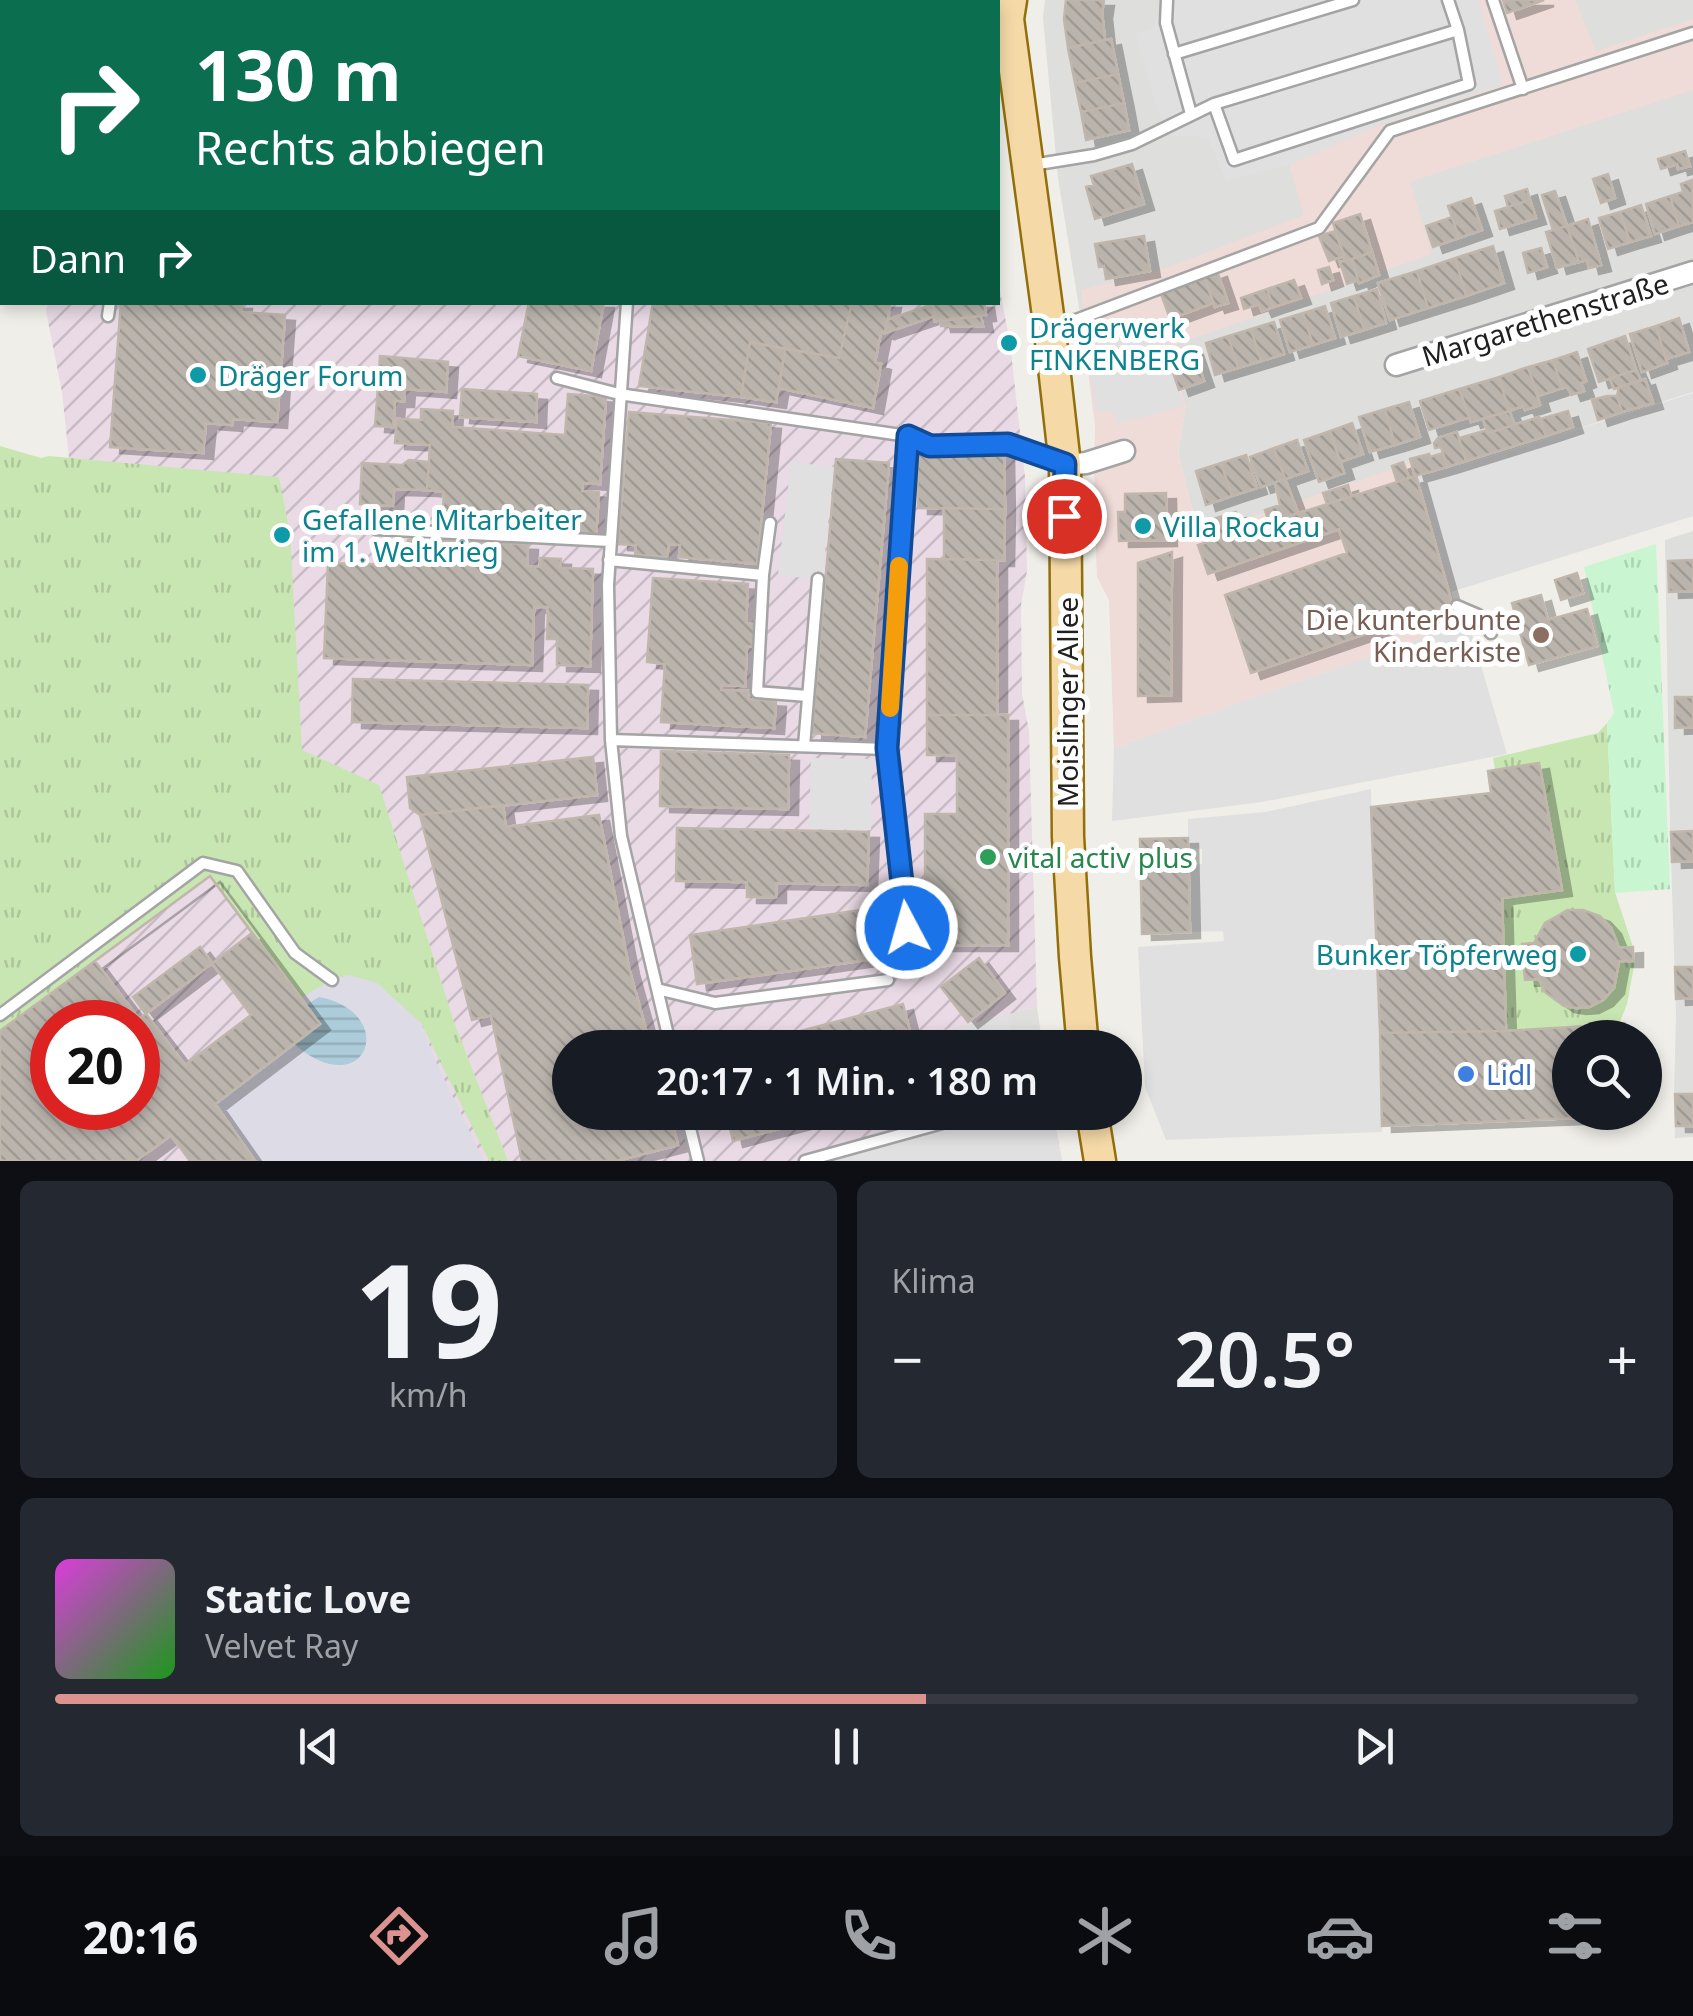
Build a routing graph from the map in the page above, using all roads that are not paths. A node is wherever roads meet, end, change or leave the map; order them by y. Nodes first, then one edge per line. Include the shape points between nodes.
1 (1167, 0) edge
2 (1353, 0) edge
3 (1448, 0) edge
4 (1493, 0) edge
5 (1005, 12) edge
6 (1458, 30) junction
7 (1693, 34) edge
8 (1174, 54) junction
9 (1523, 89) junction
10 (1214, 104) junction
11 (1191, 114) junction
12 (1026, 166) junction
13 (1693, 272) edge
14 (110, 305) edge
15 (626, 305) edge
16 (108, 316) dead end
17 (1049, 323) junction
18 (1396, 365) dead end
19 (557, 378) dead end
20 (620, 394) junction
21 (908, 436) junction
22 (1124, 451) dead end
23 (1065, 464) junction
24 (770, 522) dead end
25 (376, 530) dead end
26 (610, 541) junction
27 (609, 560) junction
28 (763, 575) junction
29 (818, 579) dead end
30 (1457, 606) dead end
31 (1491, 633) dead end
32 (808, 696) junction
33 (611, 740) junction
34 (804, 746) junction
35 (887, 748) junction
36 (910, 963) dead end
37 (332, 980) dead end
38 (888, 980) dead end
39 (657, 988) junction
40 (0, 1014) edge
41 (667, 1030) edge
42 (1081, 1030) edge
43 (690, 1130) edge
44 (917, 1130) edge
45 (1095, 1130) edge
46 (698, 1161) edge
47 (805, 1161) edge
48 (1100, 1161) edge

1 - 8 lane
2 - 8 lane
3 - 6 lane
4 - 9 lane
5 - 12 main road, Moislinger Allee
6 - 10 lane
6 - 10 lane via 1470,84 1234,160
7 - 9 lane
8 - 11 lane
9 - 17 lane via 1390,130 1319,228 1076,320
10 - 11 lane
11 - 12 lane via 1132,144
12 - 17 main road, Moislinger Allee
13 - 18 street, Margarethenstraße
14 - 16 lane
15 - 20 lane
17 - 23 main road, Moislinger Allee
19 - 20 lane
20 - 21 lane
20 - 26 lane
21 - 23 lane via 930,446 1008,444
21 - 35 lane
22 - 23 street
23 - 42 main road, Moislinger Allee via 1068,837
24 - 28 lane
25 - 26 lane
26 - 27 lane
27 - 28 lane
27 - 33 lane
28 - 32 lane via 757,692
29 - 32 lane
30 - 31 lane via 1478,615
32 - 34 lane
33 - 34 lane
33 - 39 lane via 621,836
34 - 35 lane
35 - 36 lane
37 - 40 lane via 294,952 237,871 203,862
38 - 39 lane via 714,1003
39 - 41 lane
43 - 46 lane
44 - 47 lane
45 - 48 main road

